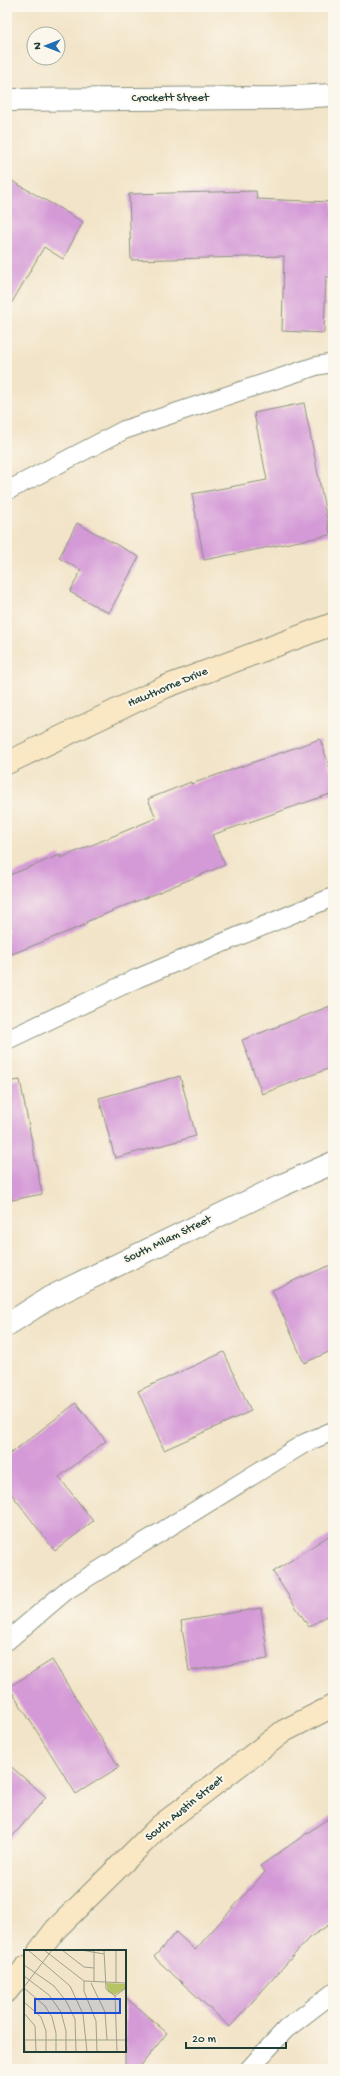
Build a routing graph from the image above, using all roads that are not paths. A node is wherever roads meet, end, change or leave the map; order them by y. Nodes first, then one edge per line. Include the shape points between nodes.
1 (333, 95) edge
2 (7, 100) edge
3 (333, 363) edge
4 (7, 491) edge
5 (333, 624) edge
6 (7, 763) edge
7 (333, 897) edge
8 (7, 1040) edge
9 (333, 1163) edge
10 (7, 1325) edge
11 (333, 1431) edge
12 (7, 1640) edge
13 (333, 1706) edge
14 (40, 1950) edge
15 (24, 1969) edge
16 (7, 1991) edge
17 (333, 1993) edge
18 (250, 2069) edge

1 - 2 street, Crockett Street via 276,98
3 - 4 lane via 316,366 124,430
5 - 6 street, Hawthorne Drive via 165,687
7 - 8 lane via 138,978
9 - 10 street, South Milam Street via 49,1298
11 - 12 lane via 305,1443 67,1590
13 - 14 street, South Austin Street via 284,1731 160,1826 56,1929
15 - 16 street
17 - 18 lane via 286,2029

